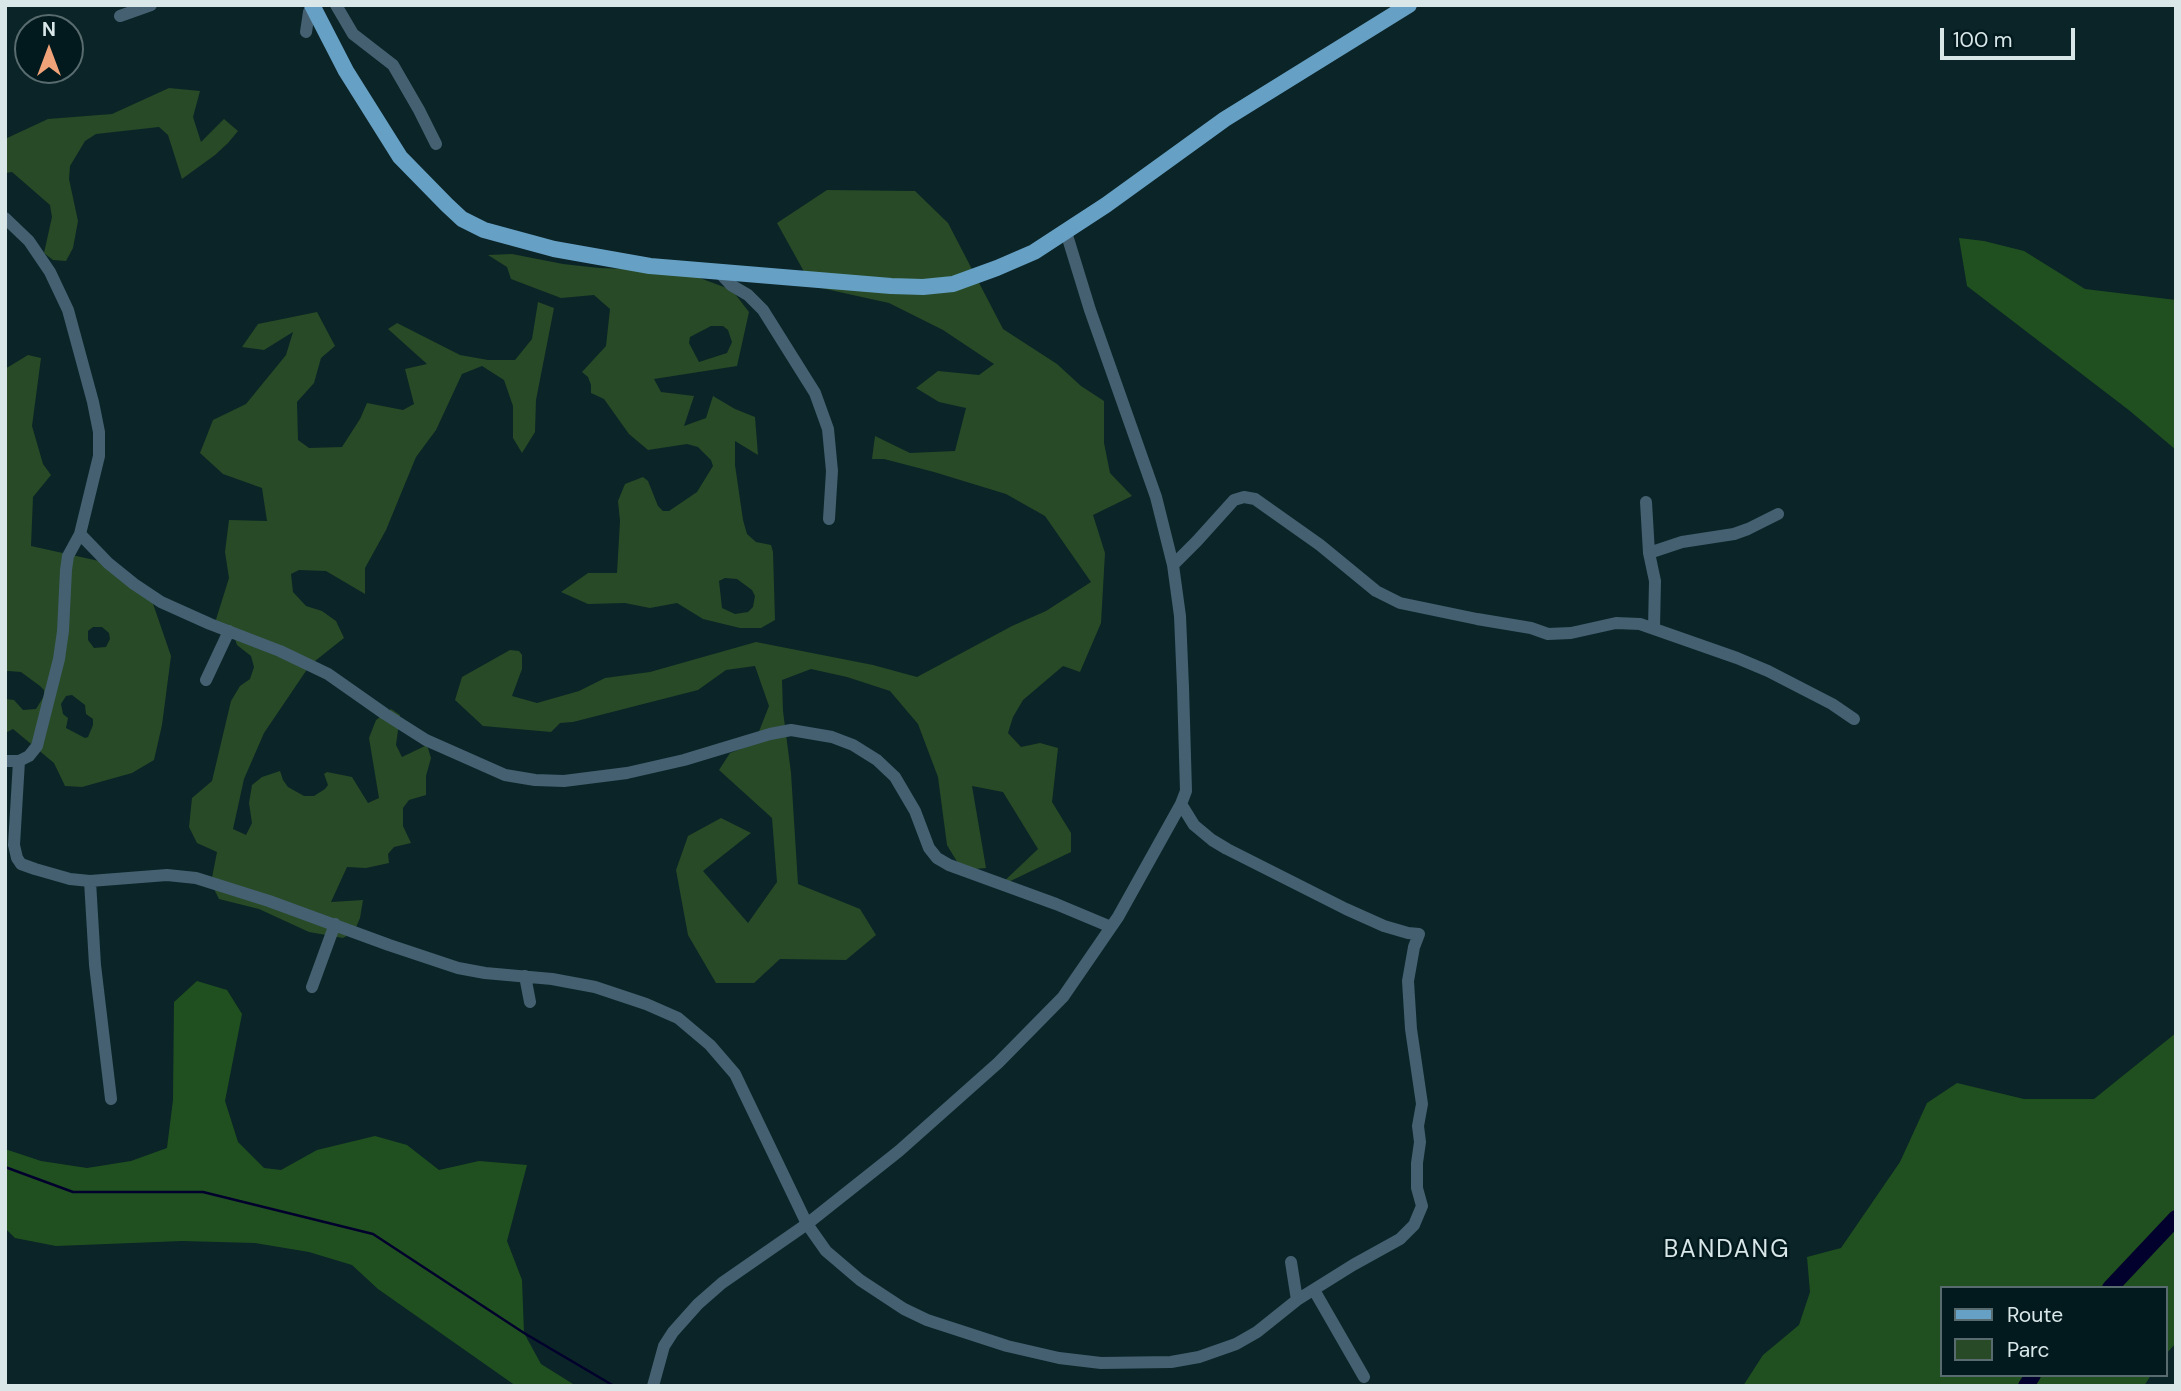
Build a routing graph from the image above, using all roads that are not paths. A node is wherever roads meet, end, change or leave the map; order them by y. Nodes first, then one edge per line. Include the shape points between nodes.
1 (151, 5) edge
2 (336, 5) edge
3 (1409, 5) edge
4 (313, 8) edge
5 (120, 16) dead end
6 (306, 32) dead end
7 (436, 144) dead end
8 (5, 218) edge
9 (1066, 232) junction
10 (717, 270) junction
11 (1646, 502) dead end
12 (1778, 514) dead end
13 (829, 519) dead end
14 (80, 534) junction
15 (1649, 553) junction
16 (1172, 565) junction
17 (1654, 628) junction
18 (229, 631) junction
19 (1731, 656) junction
20 (1725, 670) dead end
21 (206, 680) dead end
22 (1854, 719) dead end
23 (5, 761) edge
24 (19, 761) junction
25 (1181, 804) junction
26 (90, 881) junction
27 (335, 924) junction
28 (1111, 927) junction
29 (525, 976) junction
30 (312, 987) dead end
31 (530, 1002) dead end
32 (111, 1099) dead end
33 (807, 1224) junction
34 (1290, 1262) dead end
35 (1314, 1290) junction
36 (1297, 1300) junction
37 (1364, 1377) dead end
38 (653, 1386) edge

1 - 5 street
2 - 7 street via 353,34 393,65
3 - 9 main road via 1225,119
4 - 6 street
4 - 10 main road via 400,157 462,219 484,230 554,249 650,266
8 - 14 street via 29,241 50,272 68,310 93,402 99,456
9 - 10 main road via 1034,252 953,284 891,286
9 - 16 street via 1156,497
10 - 13 street via 763,310 815,393 828,429 832,471
11 - 15 street
12 - 15 street via 1734,534 1682,542
14 - 18 street via 108,563 161,602
14 - 24 street via 65,570 59,659 37,746
15 - 17 street via 1655,582
16 - 17 street via 1234,500 1244,497 1255,499 1376,591 1400,603 1548,634 1616,623
16 - 25 street via 1183,687 1186,773
17 - 19 street
18 - 21 street
18 - 28 street via 328,674 426,740 505,775 564,781 627,773 791,730 832,737 877,760 895,777 937,858
19 - 20 street
19 - 22 street via 1768,671
23 - 24 street
24 - 26 street via 17,858 21,864 51,874
25 - 28 street
25 - 35 street via 1194,825 1227,849 1384,926 1419,934 1408,981 1422,1104 1417,1163 1420,1216 1400,1239
26 - 27 street via 167,875 196,878
26 - 32 street
27 - 29 street via 458,968
27 - 30 street
28 - 33 street via 1063,996 998,1063
29 - 31 street
29 - 33 street via 594,988 646,1004 678,1018 710,1045 735,1074
33 - 36 street via 835,1259 904,1309 1007,1346 1059,1358 1142,1363 1199,1357 1247,1338
33 - 38 street via 698,1304 664,1346
34 - 36 street
35 - 36 street
35 - 37 street

